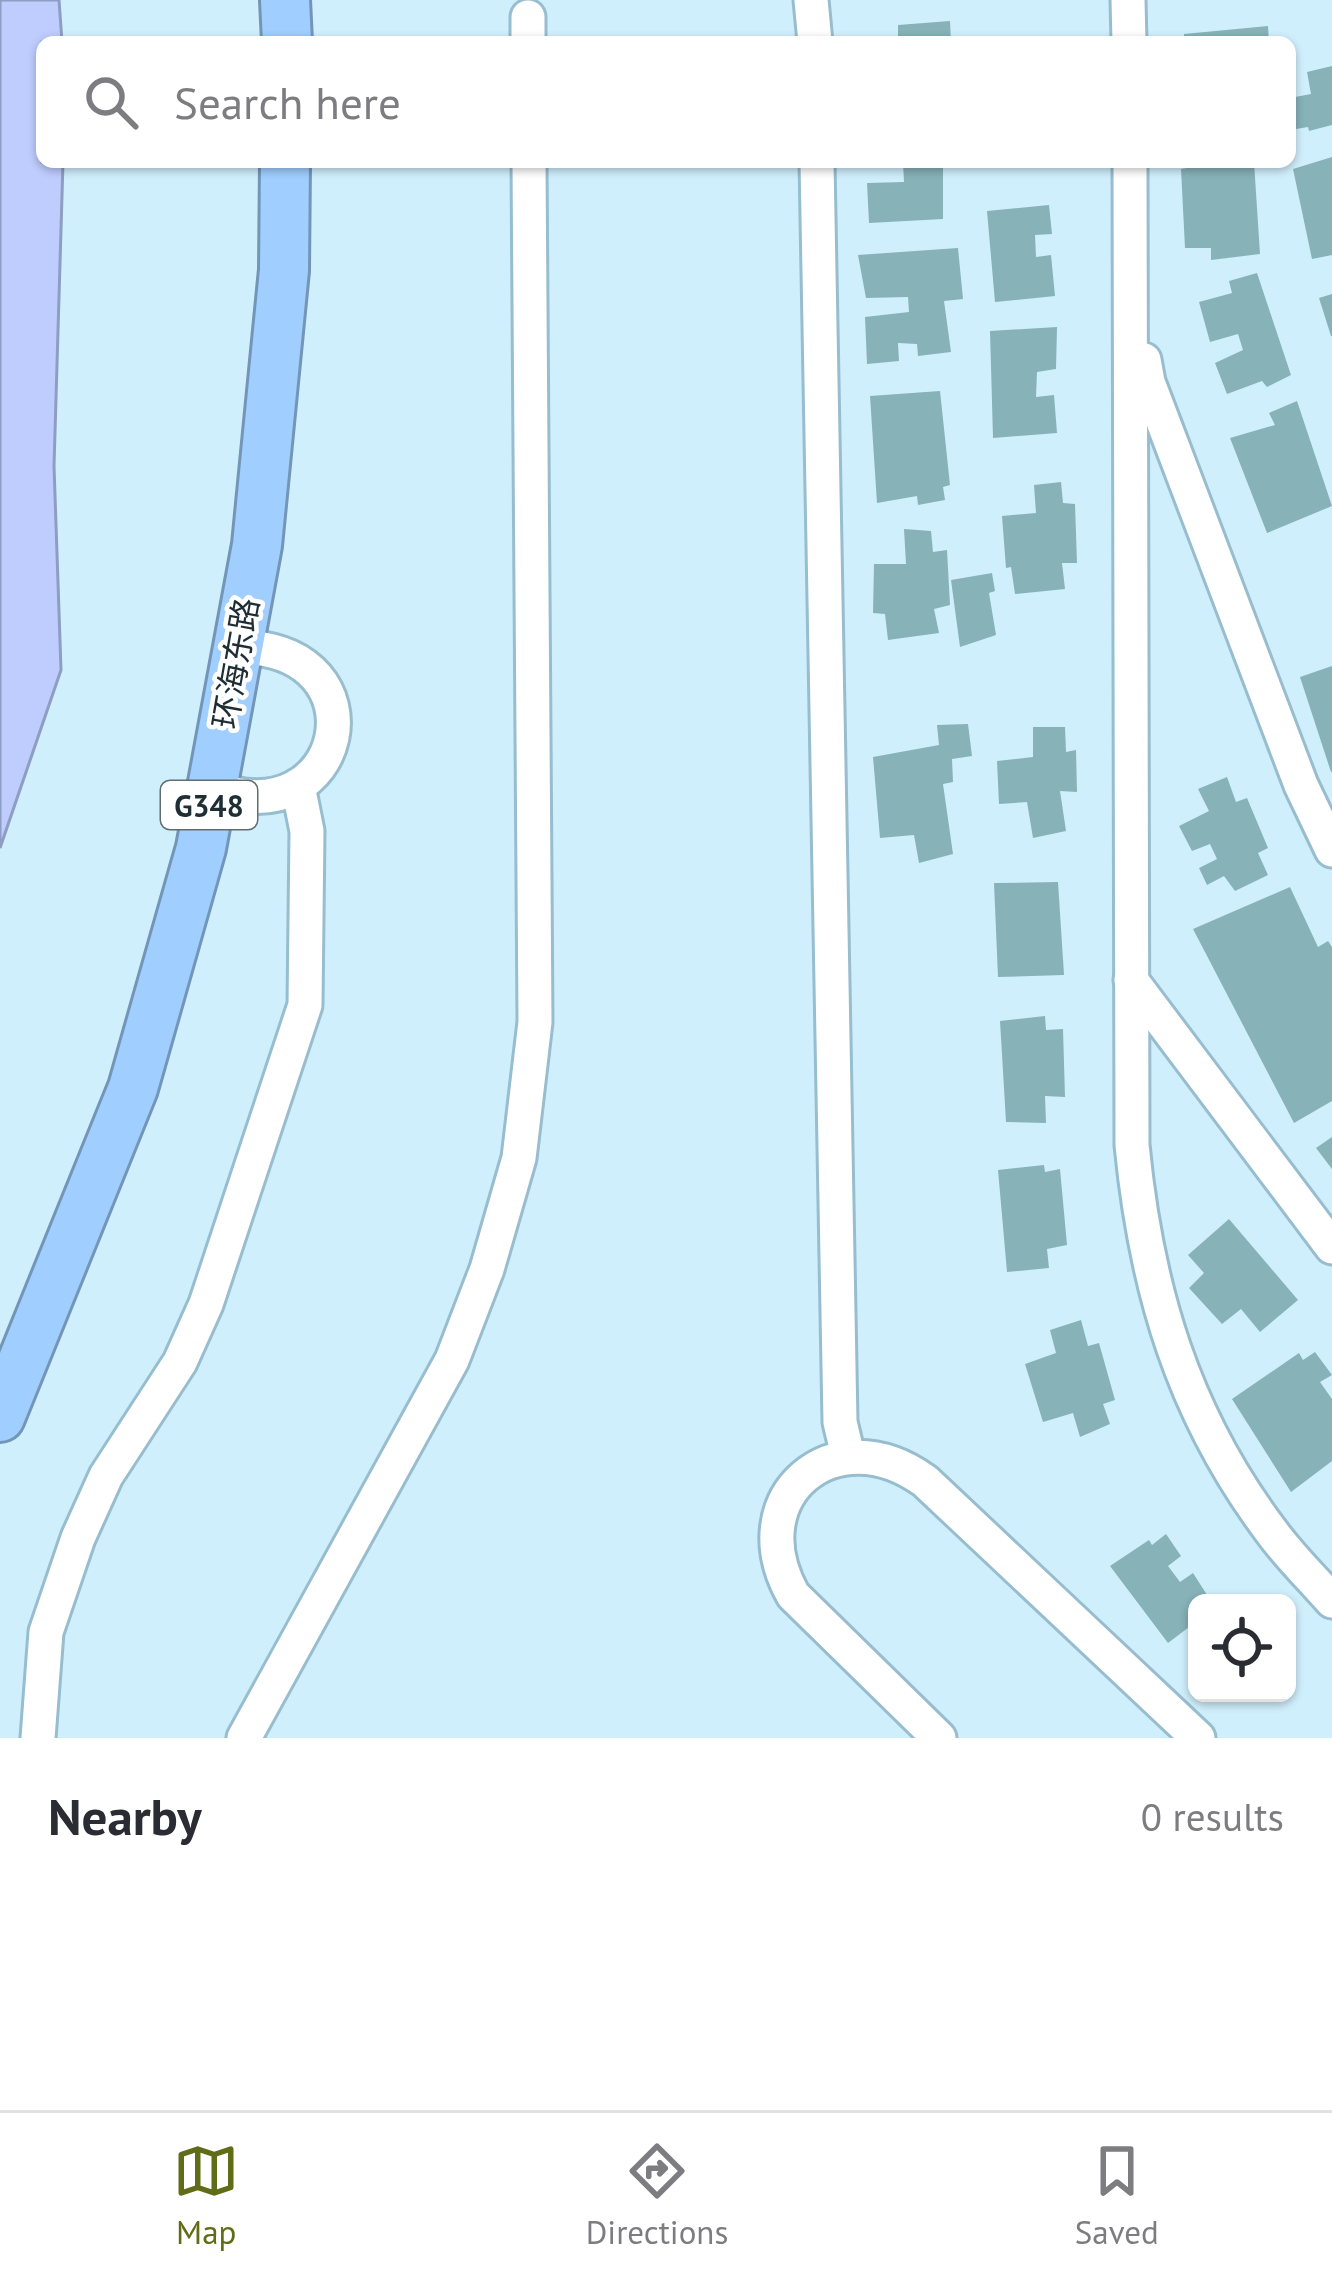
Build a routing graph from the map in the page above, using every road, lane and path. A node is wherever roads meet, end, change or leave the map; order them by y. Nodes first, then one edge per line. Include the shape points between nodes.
1 (285, 0) edge
2 (811, 0) edge
3 (1128, 0) edge
4 (287, 36) edge
5 (814, 36) edge
6 (1129, 36) edge
7 (285, 168) edge
8 (529, 168) edge
9 (817, 168) edge
10 (1130, 168) edge
11 (1132, 293) junction
12 (238, 647) junction
13 (298, 786) junction
14 (212, 787) junction
15 (1332, 850) edge
16 (1131, 980) junction
17 (1332, 1247) edge
18 (0, 1418) edge
19 (848, 1456) junction
20 (1332, 1601) edge
21 (38, 1738) edge
22 (244, 1738) edge
23 (939, 1738) edge
24 (1198, 1738) edge

1 - 4 highway
2 - 5 street
3 - 6 street
7 - 12 highway, 环海东路 / G348 via 284,270
8 - 22 street via 535,1022 519,1158 452,1360
9 - 19 street via 839,1398
10 - 11 street
11 - 15 street via 1148,382
11 - 16 street
12 - 13 street via 291,654 325,688 333,735 324,759
12 - 14 highway, 环海东路 / G348
13 - 14 street via 260,799
13 - 21 street via 307,831 305,1005 206,1304 78,1538 46,1632
14 - 18 highway, 环海东路 / G348 via 133,1088
16 - 17 street
16 - 20 street via 1132,1145 1156,1302 1221,1451 1271,1531
19 - 23 street via 822,1464 785,1501 777,1524 781,1573
19 - 24 street via 902,1464 925,1481

